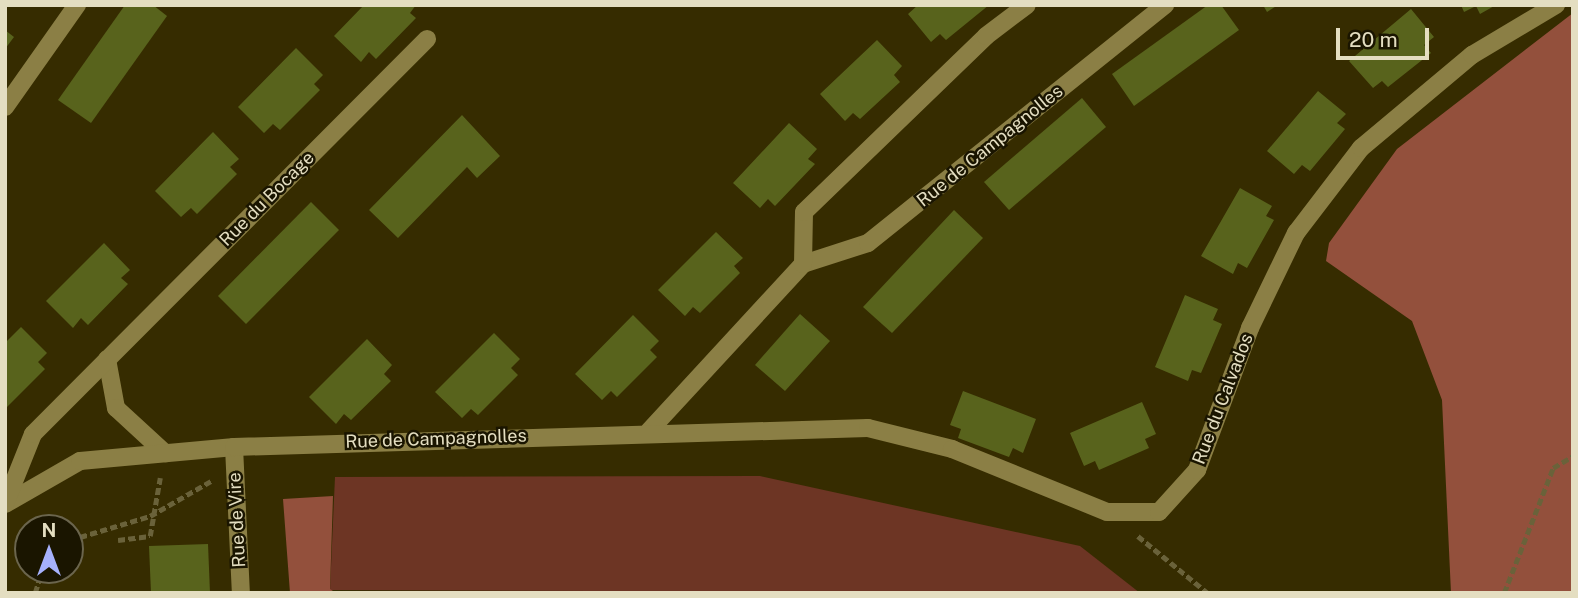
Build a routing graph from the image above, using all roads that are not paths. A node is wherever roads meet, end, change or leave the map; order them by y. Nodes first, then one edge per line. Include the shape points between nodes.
1 (77, 5) edge
2 (1027, 5) edge
3 (1165, 5) edge
4 (1556, 5) edge
5 (427, 39) dead end
6 (5, 107) edge
7 (803, 264) junction
8 (107, 359) junction
9 (649, 431) junction
10 (233, 447) junction
11 (165, 453) junction
12 (6, 504) edge
13 (241, 593) edge

1 - 6 street
2 - 7 street via 986,36 804,212
3 - 7 street, Rue de Campagnolles via 868,243
4 - 9 street, Rue du Calvados via 1472,55 1361,148 1296,233 1250,328 1197,470 1159,512 1107,512 952,449 868,428
5 - 8 street, Rue du Bocage
7 - 9 street, Rue de Campagnolles
8 - 11 street via 116,408
8 - 12 street, Rue du Bocage via 33,435
9 - 10 street, Rue de Campagnolles
10 - 11 street, Rue de Campagnolles
10 - 13 street, Rue de Vire
11 - 12 street, Rue de Campagnolles via 80,461

